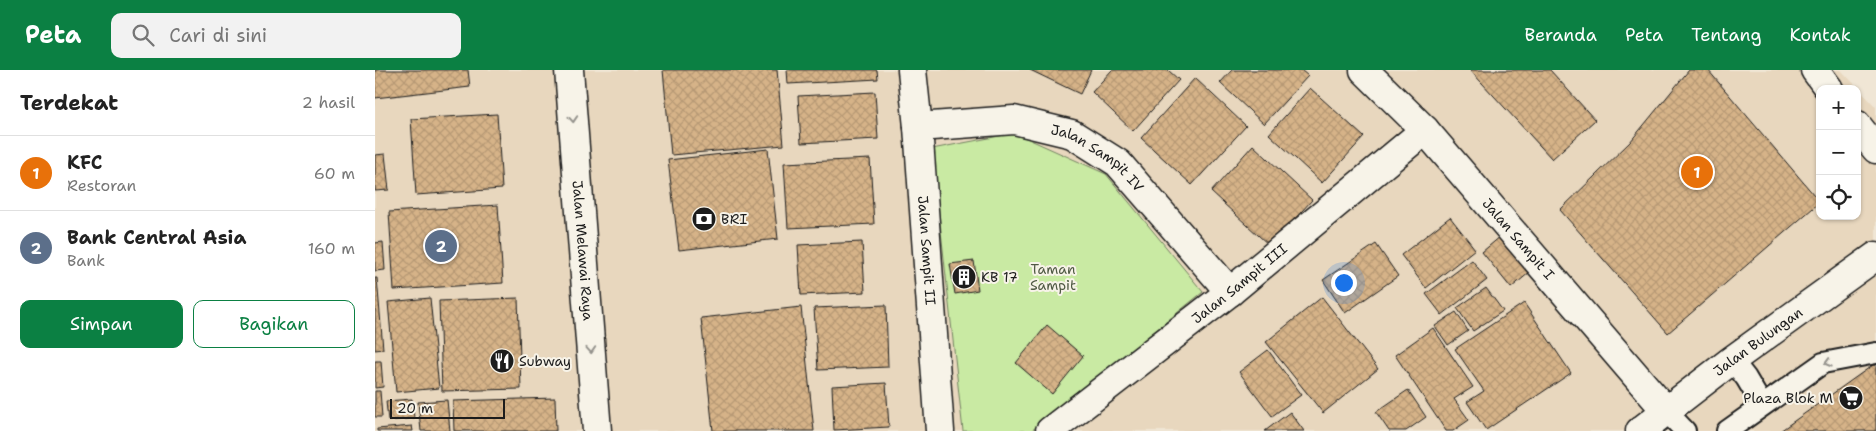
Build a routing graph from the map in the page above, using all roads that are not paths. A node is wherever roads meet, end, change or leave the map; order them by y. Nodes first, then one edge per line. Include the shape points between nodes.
1 (569, 70) edge
2 (912, 70) edge
3 (1364, 70) edge
4 (1815, 70) edge
5 (1826, 85) edge
6 (918, 127) junction
7 (1425, 130) junction
8 (1861, 130) edge
9 (1876, 149) edge
10 (1876, 256) edge
11 (1230, 292) junction
12 (1876, 353) edge
13 (1732, 360) junction
14 (1762, 405) junction
15 (1676, 421) edge
16 (597, 431) edge
17 (940, 431) edge
18 (1050, 431) edge
19 (1640, 431) edge
20 (1727, 431) edge

1 -> 16 street, Jalan Melawai Raya
2 - 6 street, Jalan Sampit II
3 - 7 street, Jalan Sampit I
4 - 5 street
6 - 11 street, Jalan Sampit IV via 1014,120 1072,134 1118,163
6 - 17 street, Jalan Sampit II
7 - 11 street, Jalan Sampit III
7 - 15 street, Jalan Sampit I
8 - 9 street
10 - 13 street, Jalan Bulungan
11 - 18 street, Jalan Sampit III
12 -> 14 lane via 1823,363
13 - 14 lane
13 - 15 street, Jalan Bulungan
14 - 20 lane
15 - 19 street, Jalan Bulungan

